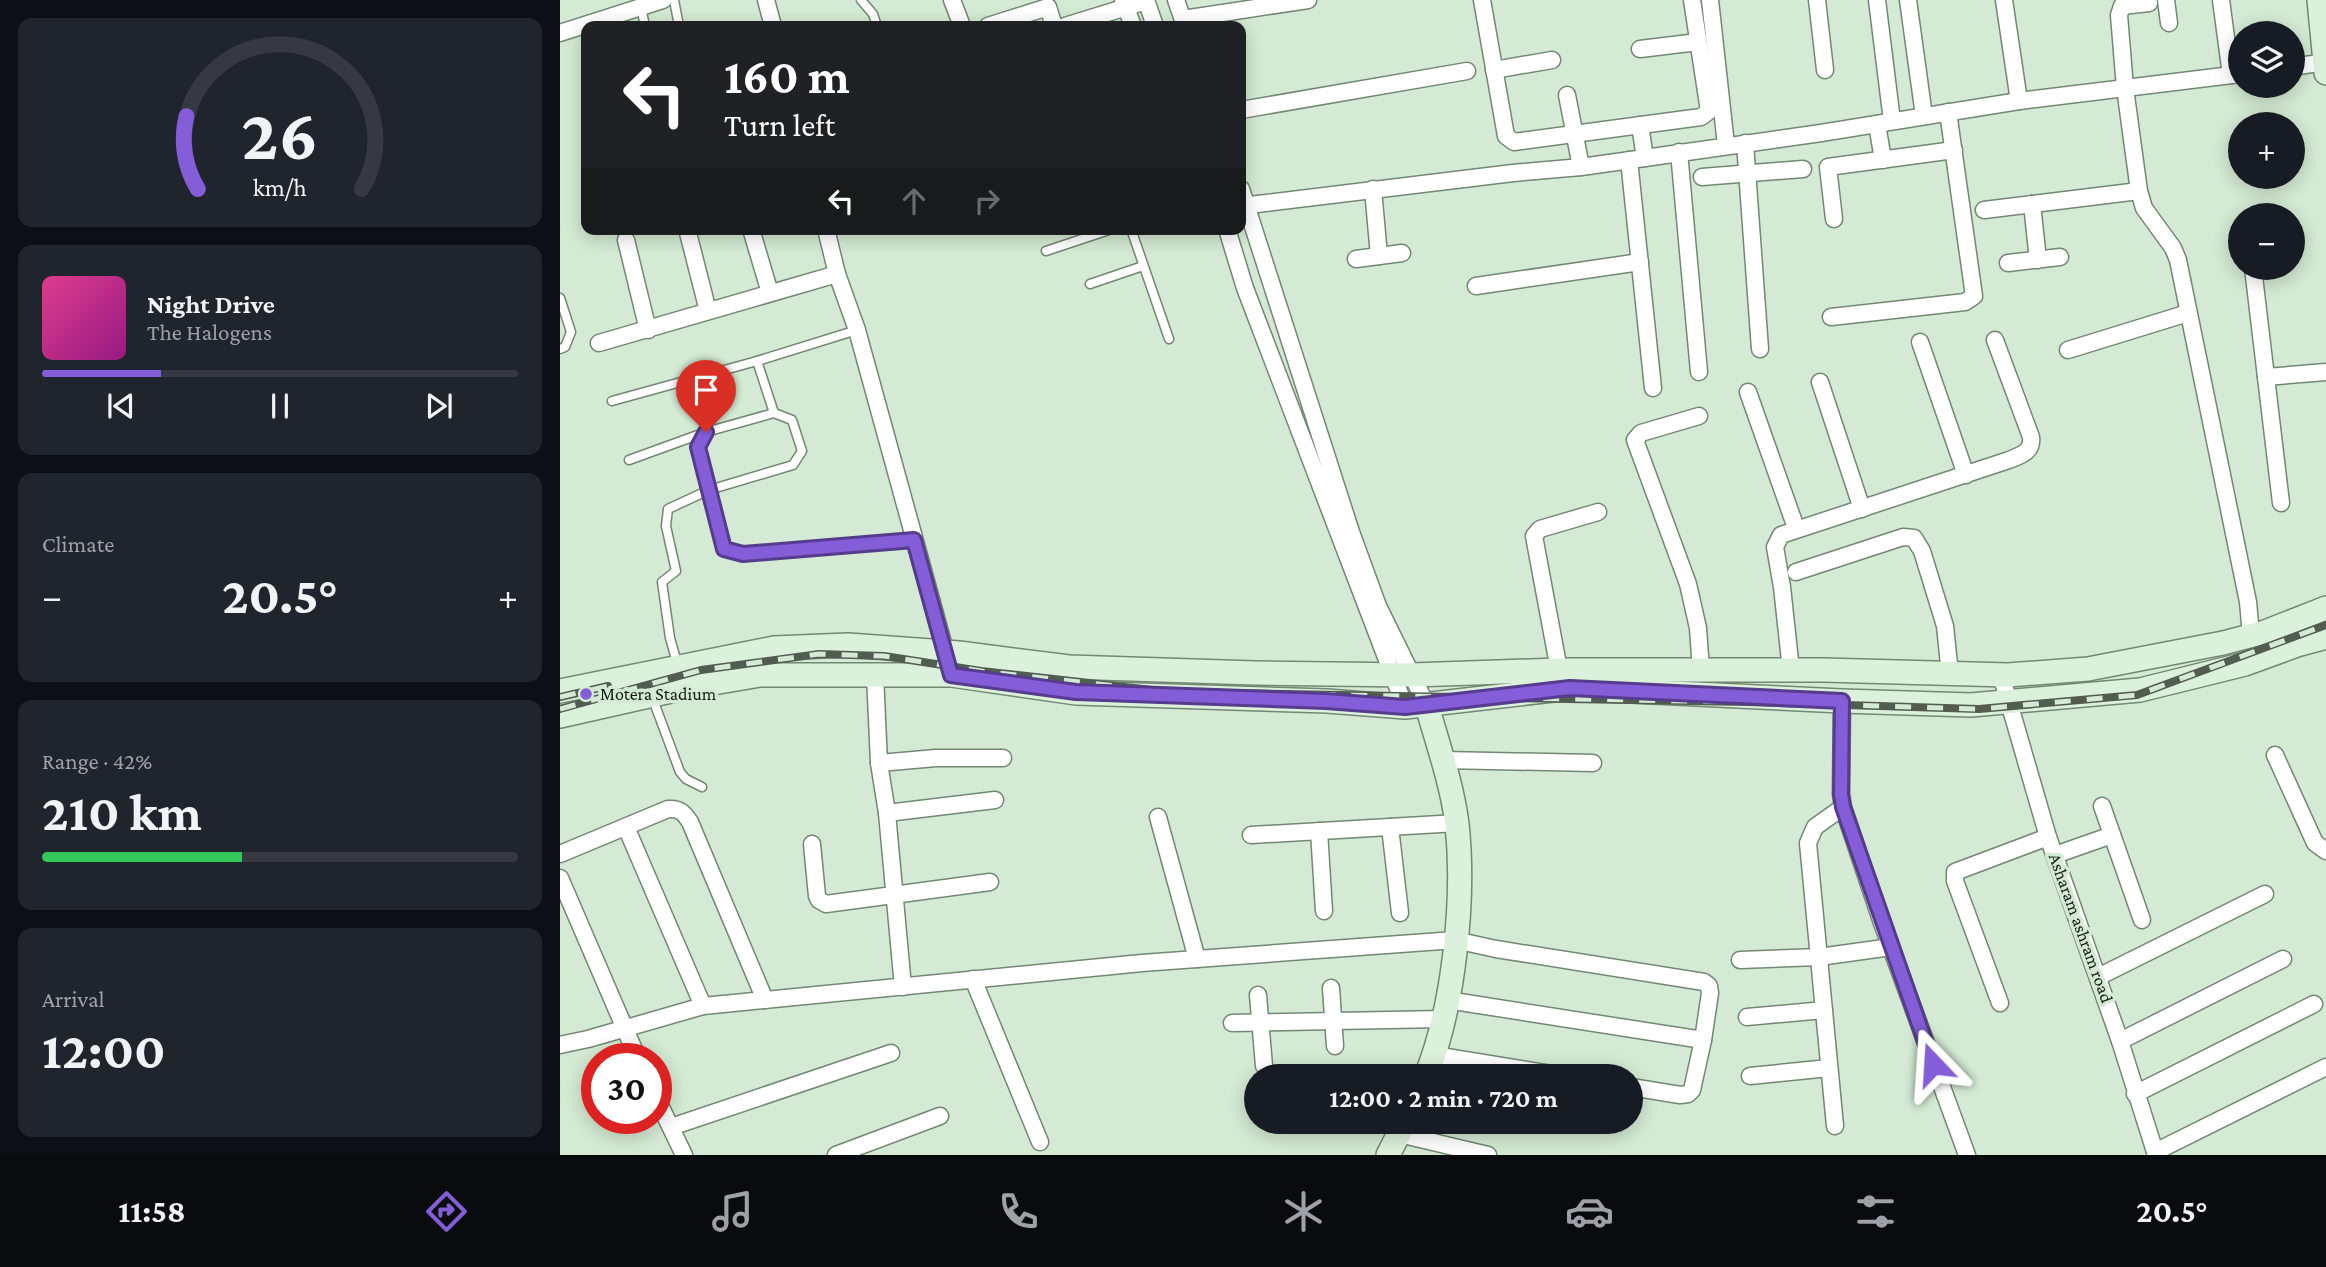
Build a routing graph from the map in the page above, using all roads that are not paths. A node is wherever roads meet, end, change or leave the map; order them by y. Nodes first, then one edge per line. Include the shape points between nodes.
1 (674, 0) edge
2 (766, 0) edge
3 (860, 0) edge
4 (952, 0) edge
5 (1176, 0) edge
6 (1308, 0) edge
7 (1482, 0) edge
8 (1488, 0) edge
9 (1692, 0) edge
10 (1710, 0) edge
11 (1817, 0) edge
12 (1877, 0) edge
13 (1908, 0) edge
14 (2004, 0) edge
15 (2166, 0) edge
16 (2221, 0) edge
17 (2319, 0) edge
18 (1146, 1) edge
19 (650, 3) edge
20 (2149, 3) dead end
21 (1047, 4) edge
22 (1124, 4) edge
23 (596, 21) edge
24 (646, 21) edge
25 (678, 21) edge
26 (772, 21) edge
27 (875, 21) edge
28 (960, 21) edge
29 (1001, 21) edge
30 (1052, 21) edge
31 (1078, 21) edge
32 (1131, 21) edge
33 (1153, 21) edge
34 (1183, 21) edge
35 (1195, 21) edge
36 (2169, 23) dead end
37 (581, 26) edge
38 (560, 33) edge
39 (2228, 37) edge
40 (1698, 42) junction
41 (1640, 49) dead end
42 (1552, 60) dead end
43 (2305, 66) edge
44 (2326, 66) edge
45 (1494, 70) junction
46 (1825, 70) dead end
47 (1467, 72) dead end
48 (2228, 75) edge
49 (2125, 88) junction
50 (1567, 95) dead end
51 (2019, 101) junction
52 (1246, 109) edge
53 (1948, 112) junction
54 (1924, 116) junction
55 (1884, 122) junction
56 (1640, 125) junction
57 (1575, 134) junction
58 (1745, 142) junction
59 (1726, 145) junction
60 (1954, 150) junction
61 (1679, 152) junction
62 (1637, 159) junction
63 (1883, 160) junction
64 (1581, 167) junction
65 (1803, 169) dead end
66 (1747, 174) junction
67 (1702, 177) dead end
68 (1373, 189) junction
69 (2139, 191) junction
70 (1246, 200) edge
71 (2032, 204) junction
72 (1246, 209) edge
73 (1984, 210) dead end
74 (1834, 219) dead end
75 (689, 235) edge
76 (753, 235) edge
77 (827, 235) edge
78 (1094, 235) edge
79 (1133, 235) edge
80 (1229, 235) edge
81 (626, 240) dead end
82 (1046, 251) dead end
83 (1402, 253) dead end
84 (1379, 256) junction
85 (2060, 257) dead end
86 (1356, 259) dead end
87 (2038, 260) junction
88 (1640, 262) junction
89 (2008, 263) dead end
90 (1143, 265) junction
91 (837, 274) junction
92 (2254, 280) edge
93 (1090, 284) dead end
94 (1476, 286) dead end
95 (770, 293) junction
96 (560, 298) edge
97 (708, 312) junction
98 (2188, 313) junction
99 (1831, 317) dead end
100 (648, 330) junction
101 (857, 330) junction
102 (1168, 339) dead end
103 (1995, 340) dead end
104 (1920, 342) dead end
105 (598, 344) dead end
106 (560, 349) edge
107 (1760, 349) dead end
108 (2068, 350) dead end
109 (757, 361) junction
110 (1699, 372) dead end
111 (2326, 372) edge
112 (2266, 377) junction
113 (1820, 382) dead end
114 (1653, 388) dead end
115 (1748, 392) dead end
116 (612, 401) dead end
117 (775, 413) junction
118 (1699, 416) dead end
119 (706, 432) junction
120 (629, 460) dead end
121 (1966, 475) junction
122 (709, 490) junction
123 (2281, 503) dead end
124 (1862, 509) junction
125 (1598, 512) dead end
126 (1796, 528) junction
127 (914, 540) junction
128 (1796, 572) dead end
129 (2326, 608) edge
130 (2251, 635) junction
131 (2326, 637) edge
132 (2222, 643) junction
133 (948, 663) junction
134 (678, 667) junction
135 (2228, 668) junction
136 (1559, 670) junction
137 (1701, 670) junction
138 (1791, 670) junction
139 (1950, 674) junction
140 (875, 675) junction
141 (1402, 675) junction
142 (2001, 675) junction
143 (560, 691) edge
144 (652, 697) junction
145 (1842, 701) junction
146 (2007, 701) junction
147 (1416, 706) junction
148 (560, 716) edge
149 (2276, 755) dead end
150 (1003, 758) dead end
151 (1443, 760) junction
152 (879, 763) junction
153 (1593, 763) dead end
154 (702, 787) dead end
155 (995, 800) dead end
156 (1843, 807) junction
157 (2102, 807) dead end
158 (887, 813) junction
159 (1158, 817) dead end
160 (1457, 823) junction
161 (626, 827) junction
162 (1390, 827) junction
163 (1319, 831) junction
164 (1251, 835) dead end
165 (2112, 835) junction
166 (2048, 837) junction
167 (812, 844) dead end
168 (2326, 851) edge
169 (560, 854) edge
170 (2055, 855) junction
171 (560, 878) edge
172 (990, 882) dead end
173 (2265, 894) dead end
174 (895, 895) junction
175 (1324, 911) dead end
176 (1400, 914) dead end
177 (2142, 920) dead end
178 (1455, 940) junction
179 (1891, 947) junction
180 (1819, 957) junction
181 (1197, 959) junction
182 (2283, 959) dead end
183 (1740, 960) dead end
184 (2098, 977) junction
185 (973, 979) junction
186 (903, 987) junction
187 (1331, 988) dead end
188 (1258, 995) dead end
189 (765, 1000) junction
190 (2000, 1003) dead end
191 (2314, 1004) dead end
192 (703, 1006) junction
193 (1444, 1009) junction
194 (1824, 1010) junction
195 (1747, 1017) dead end
196 (1333, 1021) junction
197 (1232, 1023) dead end
198 (1261, 1023) junction
199 (626, 1028) junction
200 (1703, 1040) junction
201 (2120, 1041) junction
202 (632, 1043) edge
203 (560, 1045) edge
204 (1335, 1046) dead end
205 (891, 1054) dead end
206 (1264, 1064) edge
207 (1430, 1064) edge
208 (2326, 1067) edge
209 (1829, 1068) junction
210 (1750, 1076) dead end
211 (1643, 1089) edge
212 (2135, 1094) junction
213 (940, 1116) dead end
214 (1835, 1126) dead end
215 (672, 1127) edge
216 (672, 1129) edge
217 (1399, 1134) edge
218 (1421, 1134) edge
219 (1040, 1142) dead end
220 (2156, 1154) edge
221 (684, 1155) edge
222 (836, 1155) edge
223 (1388, 1155) edge
224 (1488, 1155) edge
225 (1967, 1155) edge

1 - 25 lane
2 - 26 street
3 - 27 lane
4 - 28 street
5 - 34 street
6 - 35 street
7 - 8 street
7 - 45 street
9 - 40 street
10 - 59 street
11 - 46 street
12 - 55 street
13 - 54 street
14 - 51 street
15 - 36 street
16 - 39 street
17 - 44 street
18 - 22 street
18 - 33 street
19 - 23 street
19 - 24 lane
20 - 49 street via 2122,6 2119,15
21 - 29 street
21 - 30 street
22 - 31 street
22 - 32 street
37 - 38 street
40 - 41 street
40 - 56 street via 1707,114
42 - 45 street
43 - 44 street
45 - 57 street via 1508,139
47 - 52 street
48 - 49 street
49 - 51 street
49 - 69 street
50 - 57 street
51 - 53 street
53 - 54 street
53 - 60 street
54 - 55 street
55 - 58 street
55 - 63 street
56 - 57 street
56 - 62 street
57 - 64 street
58 - 59 street
58 - 66 street
59 - 61 street
60 - 63 street
60 - 99 street via 1974,296 1965,302
61 - 62 street
61 - 110 street
62 - 64 street
62 - 88 street
63 - 74 street via 1828,167
64 - 68 street
65 - 66 street
66 - 67 street
66 - 107 street
68 - 70 street
68 - 84 street
69 - 71 street
69 - 98 street via 2144,208 2178,260
71 - 73 street
71 - 87 street
72 - 141 street via 1350,532
75 - 97 street
76 - 95 street
77 - 91 street
78 - 82 lane
79 - 90 lane
80 - 141 street via 1245,288
81 - 100 street
83 - 84 street
84 - 86 street
85 - 87 street
87 - 89 street
88 - 94 street
88 - 114 street
90 - 93 lane
90 - 102 lane
91 - 95 street
91 - 101 street
92 - 112 street
95 - 97 street
96 - 106 lane via 571,332
97 - 100 street
98 - 108 street
98 - 130 street
100 - 105 street
101 - 109 lane
101 - 127 street
103 - 121 street via 2032,445 2029,451
104 - 121 street
109 - 116 lane
109 - 117 lane
111 - 112 street
112 - 123 street
113 - 124 street
115 - 126 street
117 - 119 lane
117 - 122 lane via 792,420 802,451 793,465
118 - 137 street via 1641,433 1636,440 1688,584 1699,628
119 - 120 lane
119 - 122 lane via 698,447
121 - 124 street
122 - 127 lane via 724,549 743,554
122 - 134 lane via 668,509 666,526 676,571 662,582
124 - 126 street
125 - 136 street via 1540,529 1534,536
126 - 138 street via 1781,535 1775,547
127 - 133 street
128 - 139 street via 1903,537 1914,538 1945,626
129 - 130 street
130 - 132 street
131 - 135 street
132 - 135 street
132 - 142 street via 2088,669
133 - 134 street via 848,645 802,645
133 - 140 street
133 - 141 street
133 - 147 street via 1076,692
134 - 143 street
135 - 146 street via 2140,690
136 - 137 street
136 - 141 street
137 - 138 street
138 - 139 street
139 - 142 street
140 - 144 street via 760,676
140 - 152 street
141 - 147 street
141 - 147 street
142 - 146 street, Asharam ashram road
144 - 148 street
144 - 154 lane via 680,772
145 - 146 street via 1971,705
145 - 147 street via 1570,688
145 - 156 street
146 - 166 street, Asharam ashram road
147 - 151 street via 1435,734
149 - 168 street via 2315,843
150 - 152 street
151 - 153 street
151 - 160 street
152 - 158 street
155 - 158 street
156 - 179 street
156 - 180 street via 1815,827 1808,843
157 - 165 street
158 - 174 street
159 - 181 street
160 - 162 street
160 - 178 street via 1460,870
161 - 169 street
161 - 189 street via 668,809 683,812
161 - 192 street
162 - 163 street
162 - 176 street
163 - 164 street
163 - 175 street
165 - 170 street
165 - 177 street
166 - 170 street, Asharam ashram road
166 - 190 street via 1955,872
167 - 174 street via 817,896 823,903
170 - 184 street, Asharam ashram road
171 - 199 street
172 - 174 street
173 - 184 street
174 - 186 street
178 - 181 street
178 - 193 street
178 - 200 street via 1704,982 1710,993
179 - 180 street
179 - 225 street
180 - 183 street
180 - 194 street
181 - 185 street
182 - 201 street
184 - 201 street, Asharam ashram road
185 - 186 street
185 - 219 street
186 - 189 street
187 - 196 street
188 - 198 street
189 - 192 street
191 - 212 street
192 - 199 street
193 - 196 street
193 - 200 street
193 - 207 street
194 - 195 street
194 - 209 street
196 - 198 street
196 - 204 street
197 - 198 street
198 - 206 street
199 - 202 street
199 - 203 street
200 - 211 street via 1688,1094
201 - 212 street, Asharam ashram road
205 - 215 street
208 - 220 street
209 - 210 street
209 - 214 street
212 - 220 street, Asharam ashram road
213 - 222 street
216 - 221 street
217 - 223 street
218 - 224 street

